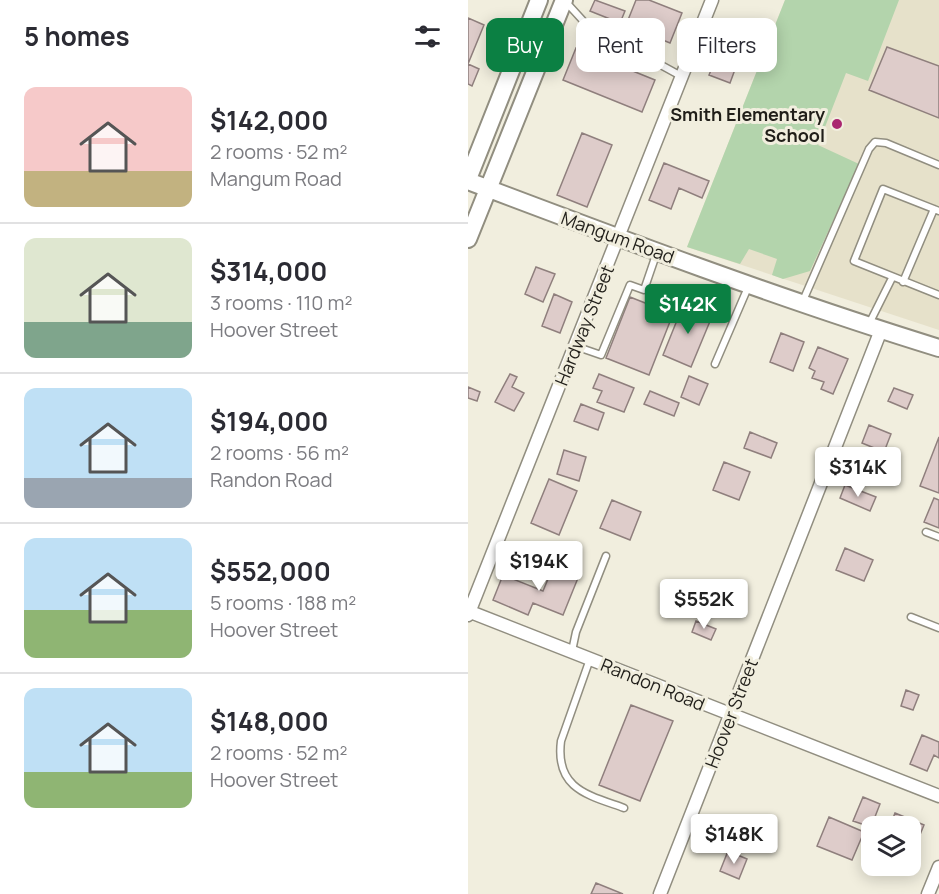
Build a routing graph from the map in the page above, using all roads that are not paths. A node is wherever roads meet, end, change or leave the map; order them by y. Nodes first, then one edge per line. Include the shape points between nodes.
1 (539, 0) edge
2 (564, 0) edge
3 (712, 0) edge
4 (532, 17) joint
5 (556, 18) edge
6 (534, 72) edge
7 (681, 76) junction
8 (939, 165) edge
9 (468, 180) edge
10 (488, 188) junction
11 (937, 210) edge
12 (618, 238) junction
13 (468, 239) edge
14 (657, 252) junction
15 (892, 278) junction
16 (903, 282) junction
17 (749, 284) junction
18 (939, 295) edge
19 (802, 303) junction
20 (874, 328) junction
21 (575, 346) junction
22 (939, 348) edge
23 (715, 364) dead end
24 (926, 532) dead end
25 (939, 537) edge
26 (606, 556) dead end
27 (468, 613) edge
28 (911, 617) dead end
29 (939, 628) edge
30 (572, 652) junction
31 (590, 659) junction
32 (731, 714) junction
33 (939, 796) edge
34 (624, 808) dead end
35 (939, 867) edge
36 (660, 894) edge
37 (928, 894) edge

1 - 4 street
2 - 5 street
2 - 7 lane via 586,24
3 - 7 street, Hardway Street
4 - 9 street
6 - 10 street
7 - 12 street, Hardway Street
8 - 19 lane via 875,142
9 - 10 street, Mangum Road
10 - 12 street, Mangum Road
10 - 13 street
11 - 15 lane via 883,189 854,261
11 - 16 lane
12 - 14 street, Mangum Road
12 - 21 street, Hardway Street
14 - 17 street, Mangum Road
14 - 21 lane via 644,290 630,285 624,296 601,355
15 - 16 lane
15 - 20 lane
16 - 18 lane
17 - 19 street, Mangum Road
17 - 23 lane
19 - 20 street, Mangum Road
20 - 22 street, Mangum Road
20 - 32 street, Hoover Street
21 - 27 street, Hardway Street
24 - 25 lane
26 - 30 lane
27 - 30 street, Randon Road
28 - 29 lane
30 - 31 street, Randon Road
31 - 32 street, Randon Road
31 - 34 lane via 559,755 570,784 585,794
32 - 33 street, Randon Road
32 - 36 street, Hoover Street
35 - 37 street

